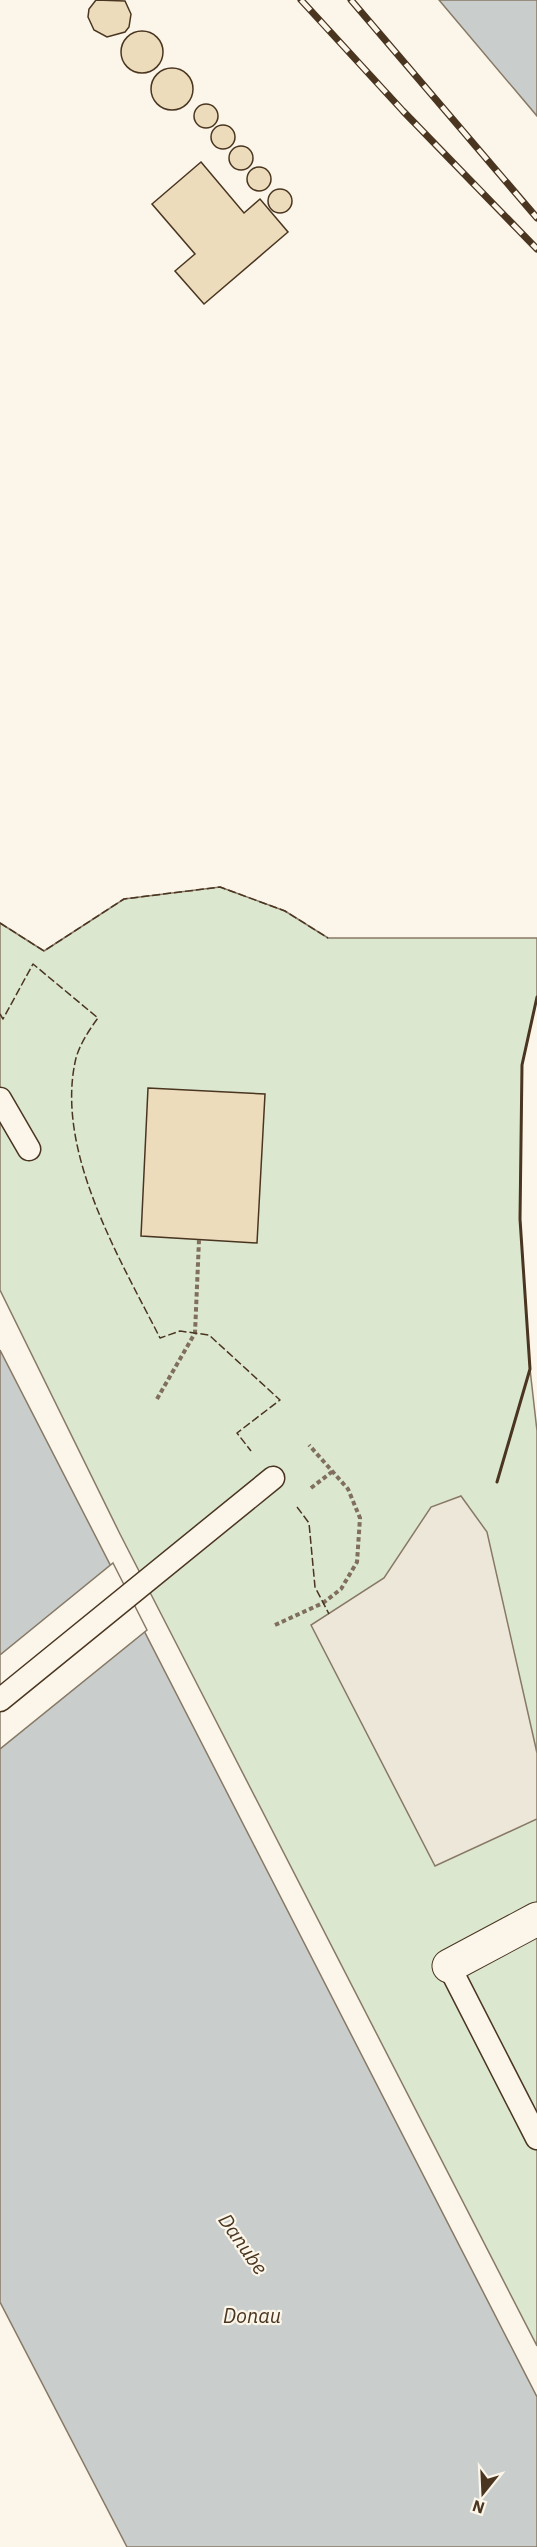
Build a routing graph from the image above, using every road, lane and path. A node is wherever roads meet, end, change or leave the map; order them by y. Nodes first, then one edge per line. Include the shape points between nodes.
1 (0, 1099) edge
2 (29, 1149) dead end
3 (199, 1240) dead end
4 (157, 1399) dead end
5 (309, 1445) dead end
6 (273, 1478) dead end
7 (275, 1625) dead end
8 (0, 1700) edge
9 (537, 1919) edge
10 (449, 1966) joint
11 (537, 2138) edge

1 - 2 lane
3 - 4 path via 195,1333
5 - 7 path via 348,1489 360,1518 357,1562 341,1589 323,1603
6 - 8 lane
9 - 10 street
10 - 11 lane

